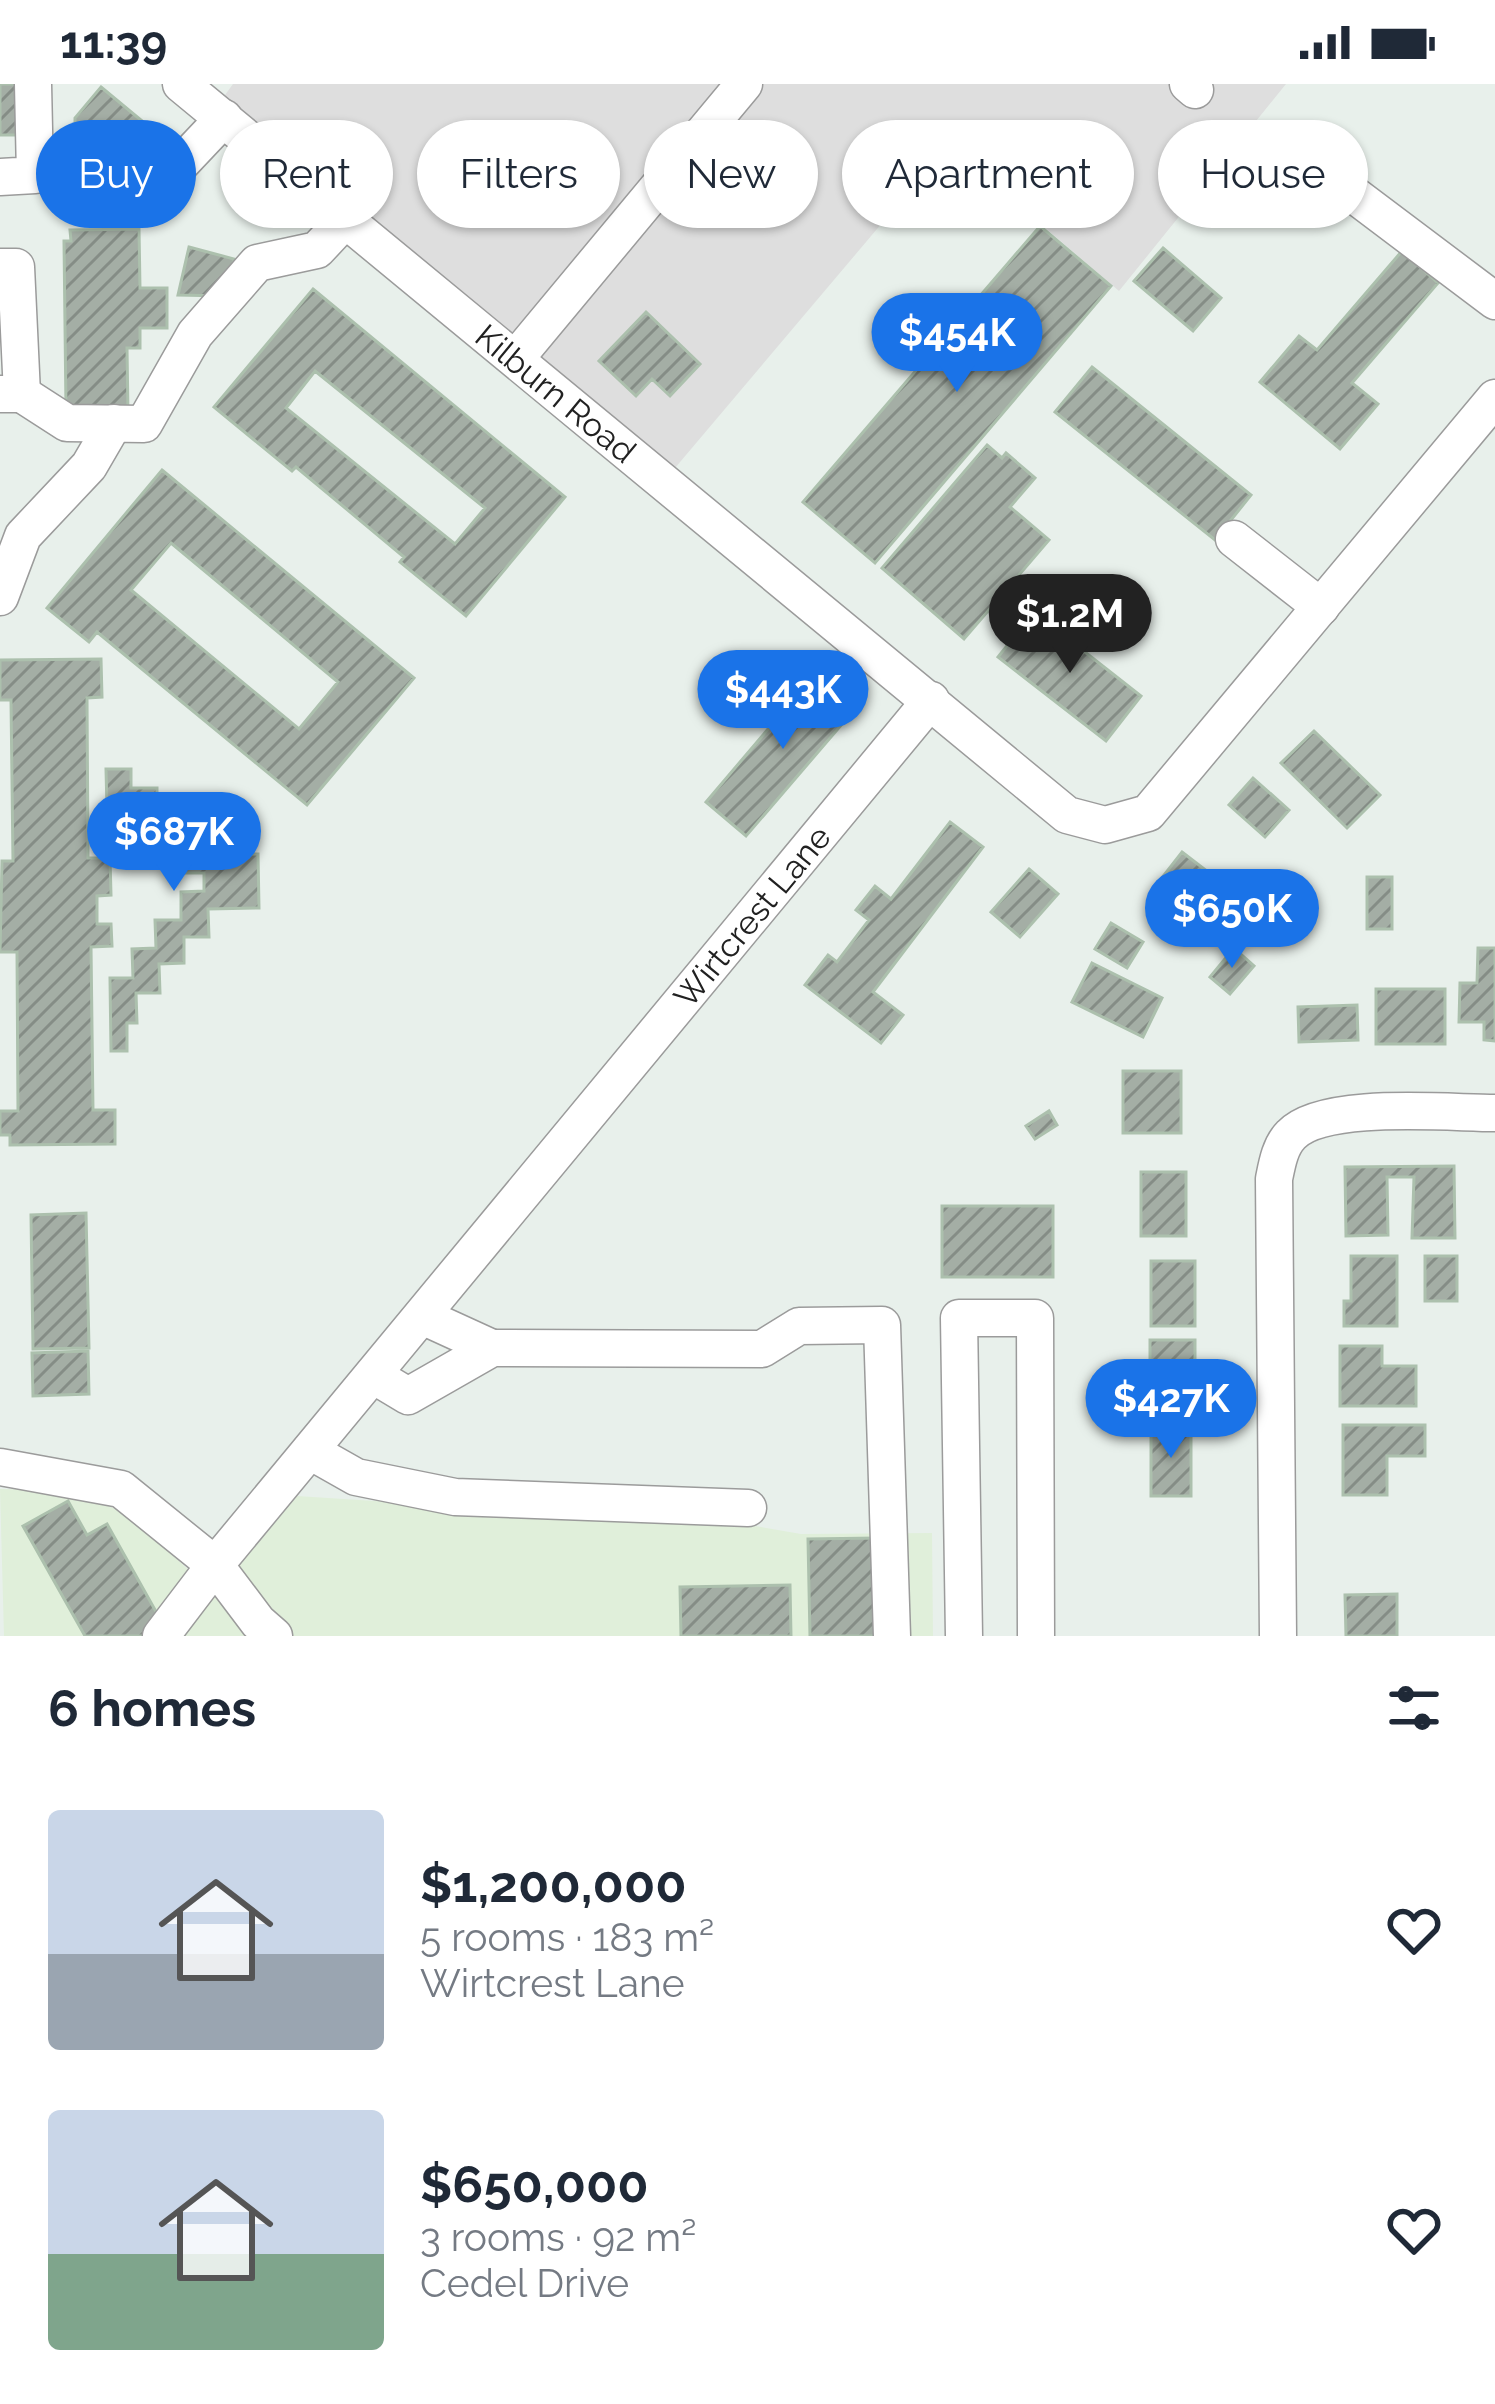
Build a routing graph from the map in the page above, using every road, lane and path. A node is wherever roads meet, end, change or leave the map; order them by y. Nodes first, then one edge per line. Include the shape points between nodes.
1 (33, 84) edge
2 (744, 84) edge
3 (205, 96) edge
4 (233, 120) edge
5 (0, 177) edge
6 (1368, 206) edge
7 (338, 228) edge
8 (357, 228) edge
9 (0, 267) edge
10 (1495, 301) edge
11 (516, 358) junction
12 (11, 394) edge
13 (1495, 398) edge
14 (114, 424) junction
15 (1234, 539) dead end
16 (0, 597) edge
17 (1321, 608) junction
18 (931, 700) junction
19 (1495, 1113) edge
20 (422, 1316) junction
21 (492, 1348) junction
22 (373, 1375) junction
23 (310, 1451) junction
24 (0, 1467) edge
25 (748, 1508) dead end
26 (215, 1565) junction
27 (161, 1636) edge
28 (274, 1636) edge
29 (892, 1636) edge
30 (964, 1636) edge
31 (1036, 1636) edge
32 (1278, 1636) edge

1 - 5 street via 35,175
2 - 11 street
3 - 4 street, Kilburn Road
6 - 10 street
7 - 14 street via 317,250 257,263 195,334 143,424
8 - 11 street, Kilburn Road
9 - 12 street via 16,267
11 - 18 street, Kilburn Road
12 - 14 street via 67,423
13 - 17 street
14 - 16 street via 89,466 23,536
15 - 17 street
17 - 18 street via 1148,813 1105,825 1067,815
18 - 20 street, Wirtcrest Lane
19 - 32 street via 1335,1114 1290,1136 1280,1155
20 - 21 street
20 - 22 street, Wirtcrest Lane
21 - 22 street via 408,1396
21 - 29 street via 762,1349 799,1326 882,1325
22 - 23 street, Wirtcrest Lane
23 - 25 street via 356,1478 455,1497
23 - 26 street, Wirtcrest Lane
24 - 26 street via 121,1489
26 - 27 street, Wirtcrest Lane
26 - 28 street
30 - 31 street via 959,1318 1035,1318

